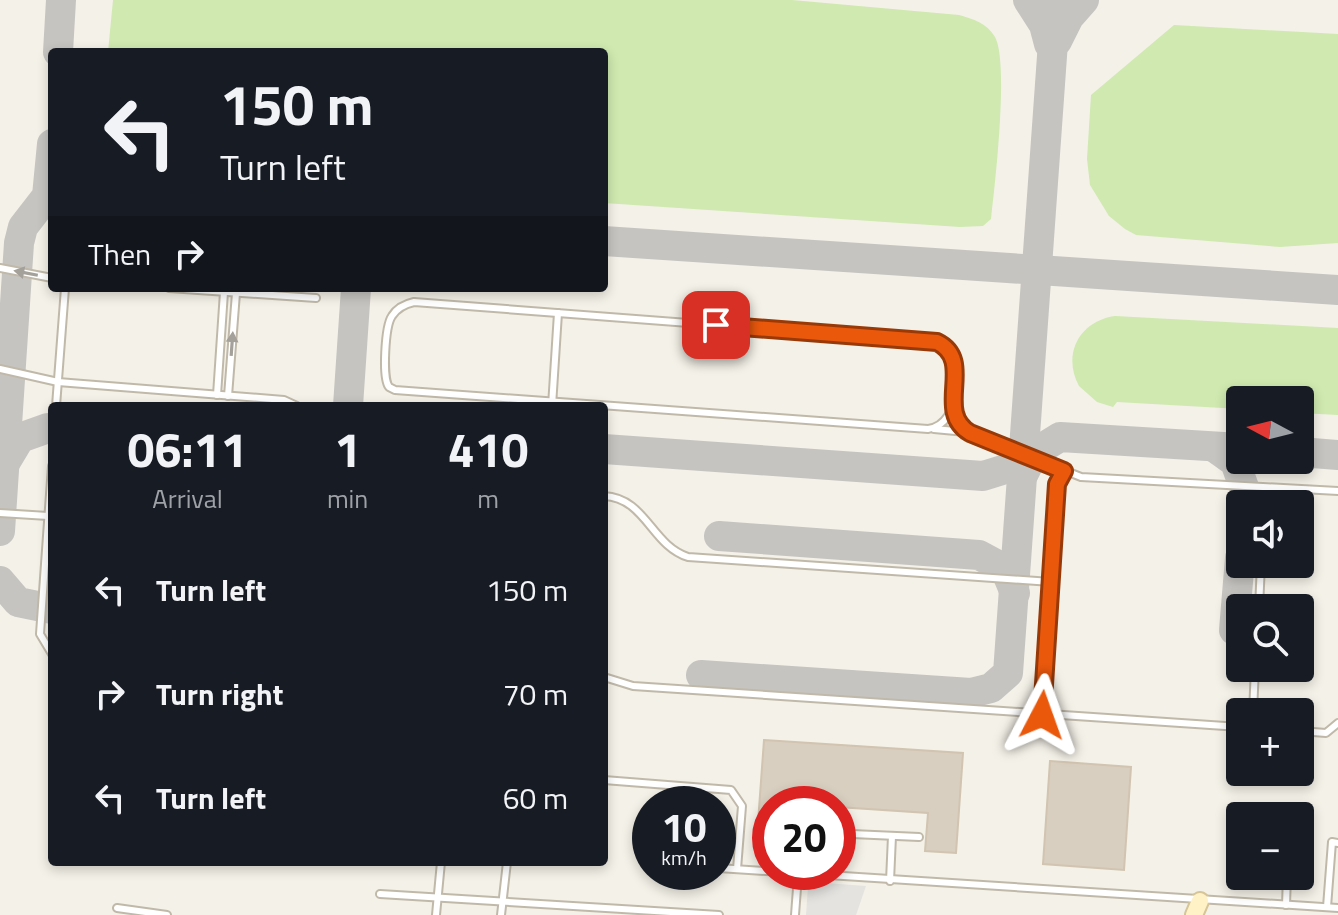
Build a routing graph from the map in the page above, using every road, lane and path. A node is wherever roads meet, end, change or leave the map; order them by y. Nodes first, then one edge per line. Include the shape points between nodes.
1 (0, 268) edge
2 (48, 277) edge
3 (65, 292) edge
4 (224, 292) joint
5 (236, 293) junction
6 (316, 298) dead end
7 (558, 313) junction
8 (0, 369) edge
9 (58, 382) junction
10 (217, 395) junction
11 (228, 396) junction
12 (56, 402) edge
13 (288, 402) edge
14 (530, 402) edge
15 (552, 402) edge
16 (608, 408) edge
17 (952, 411) junction
18 (928, 429) junction
19 (970, 433) junction
20 (1064, 471) junction
21 (1266, 488) joint
22 (1338, 491) edge
23 (608, 497) edge
24 (0, 513) edge
25 (48, 516) joint
26 (1051, 582) junction
27 (48, 650) edge
28 (608, 678) edge
29 (1042, 715) junction
30 (1338, 723) edge
31 (1226, 726) edge
32 (1314, 732) edge
33 (1326, 733) junction
34 (1338, 733) edge
35 (608, 780) edge
36 (856, 834) edge
37 (892, 836) junction
38 (919, 837) dead end
39 (1338, 843) edge
40 (441, 866) edge
41 (507, 866) edge
42 (737, 869) joint
43 (752, 870) edge
44 (856, 879) edge
45 (890, 881) junction
46 (797, 890) edge
47 (1287, 890) edge
48 (380, 894) dead end
49 (438, 897) junction
50 (503, 901) junction
51 (1286, 905) junction
52 (1327, 907) junction
53 (117, 908) dead end
54 (1338, 908) edge
55 (1199, 910) edge
56 (167, 915) edge
57 (436, 915) edge
58 (501, 915) edge
59 (719, 915) edge
60 (795, 915) edge

2 -> 1 lane
3 - 9 lane
4 - 5 lane
4 - 10 lane
5 - 6 lane
11 -> 5 lane
7 - 14 lane via 408,303 389,321 384,378 389,387
7 - 15 lane
7 - 17 lane via 937,342 954,361
8 - 9 lane
9 - 10 lane
9 - 12 lane
10 - 11 lane
11 - 13 lane
16 - 18 lane
17 - 18 lane via 943,424
17 - 19 lane
18 - 19 lane
19 - 20 lane
20 - 21 lane via 1092,479
20 - 26 lane via 1057,484
21 - 22 lane
23 - 26 lane via 626,500 670,549 688,557
24 - 25 lane
25 - 27 lane via 40,634
26 - 29 lane
28 - 29 lane via 633,686
29 - 31 lane
30 - 33 lane
32 - 33 lane
33 - 34 lane
35 - 42 lane via 731,790 742,806
36 - 37 lane
37 - 38 lane
37 - 45 lane
39 - 52 lane via 1332,842
40 - 49 lane
41 - 50 lane
42 - 43 lane
44 - 45 lane
45 - 55 lane
46 - 60 lane
47 - 51 lane
48 - 49 lane
49 - 50 lane
49 - 57 lane
50 - 58 lane
50 - 59 lane
51 - 52 lane
51 - 55 lane
52 - 54 lane
53 - 56 lane

